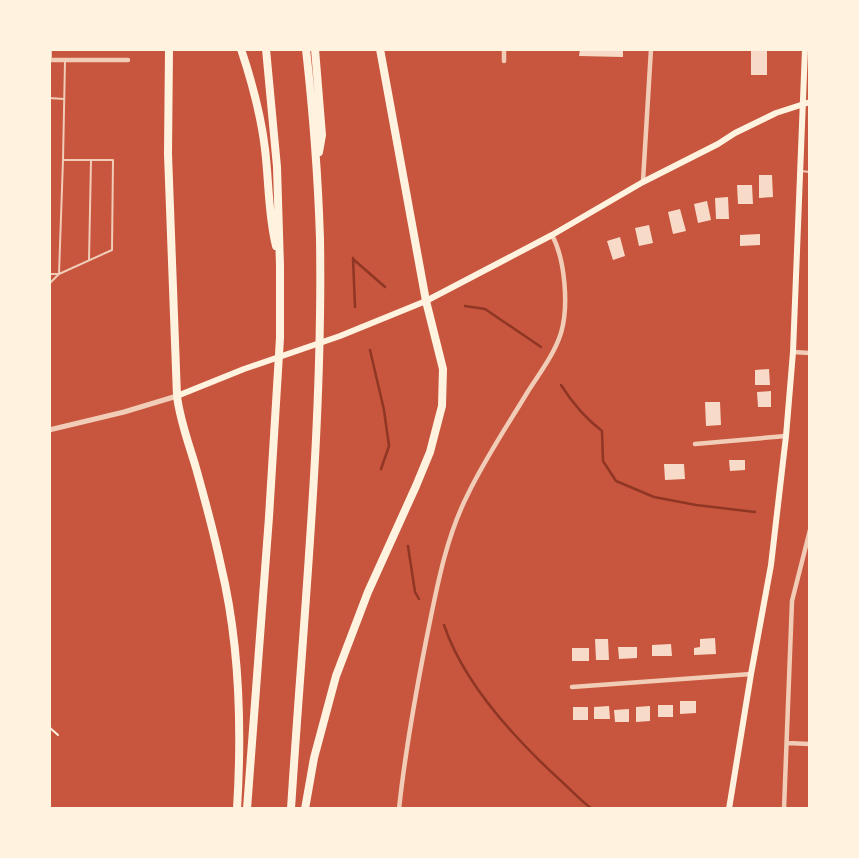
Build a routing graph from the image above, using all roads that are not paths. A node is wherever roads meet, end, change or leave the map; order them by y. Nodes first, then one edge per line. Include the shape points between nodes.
1 (51, 49) edge
2 (169, 49) edge
3 (241, 49) edge
4 (266, 49) edge
5 (306, 49) edge
6 (315, 49) edge
7 (380, 49) edge
8 (504, 49) edge
9 (651, 49) edge
10 (805, 49) edge
11 (50, 60) edge
12 (65, 60) junction
13 (128, 60) dead end
14 (504, 61) dead end
15 (49, 98) edge
16 (65, 99) junction
17 (807, 103) edge
18 (63, 160) junction
19 (91, 160) junction
20 (317, 165) junction
21 (800, 170) junction
22 (810, 172) edge
23 (643, 182) junction
24 (552, 235) junction
25 (89, 261) junction
26 (280, 266) junction
27 (49, 274) edge
28 (59, 274) junction
29 (49, 285) edge
30 (426, 301) junction
31 (793, 352) junction
32 (810, 353) edge
33 (177, 396) junction
34 (49, 430) edge
35 (786, 436) junction
36 (695, 444) dead end
37 (810, 530) edge
38 (751, 674) junction
39 (572, 687) dead end
40 (787, 743) junction
41 (810, 744) edge
42 (237, 809) edge
43 (247, 809) edge
44 (291, 809) edge
45 (304, 809) edge
46 (399, 809) edge
47 (729, 809) edge
48 (784, 809) edge

1 - 11 lane
2 - 33 highway
3 - 26 highway via 261,125
4 - 26 highway
5 - 20 highway
6 - 20 highway via 322,135
7 - 30 highway
8 - 14 street
9 - 23 street
10 - 17 main road
11 - 12 street
12 - 13 street
12 - 16 lane
15 - 16 lane
16 - 18 lane
17 - 21 main road
17 - 23 main road via 735,133
18 - 19 lane
18 - 28 lane
19 - 25 lane
19 - 25 lane via 113,160 112,250
20 - 44 highway via 318,393
21 - 22 lane
21 - 31 main road
23 - 24 main road
24 - 30 main road
24 - 46 street via 564,282 561,332 472,485 449,544 414,706
25 - 28 lane
26 - 43 highway via 274,433
27 - 28 lane
28 - 29 lane
30 - 33 main road
30 - 45 highway via 443,369 438,426 336,676
31 - 32 street
31 - 35 main road
33 - 34 street
33 - 42 highway via 219,556 232,628 240,751
35 - 36 street
35 - 38 main road via 771,565
37 - 40 street via 792,601
38 - 39 street
38 - 47 main road
40 - 41 street
40 - 48 street

